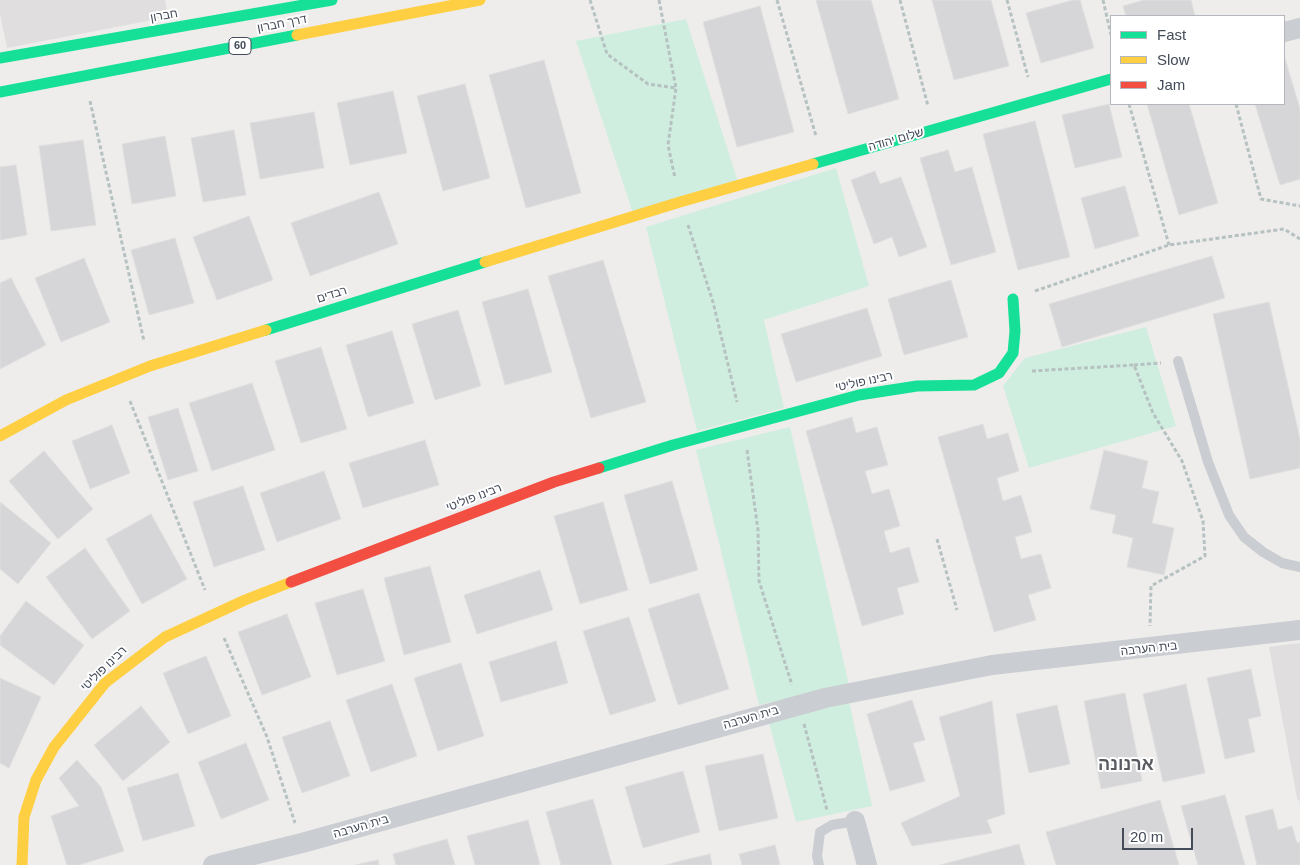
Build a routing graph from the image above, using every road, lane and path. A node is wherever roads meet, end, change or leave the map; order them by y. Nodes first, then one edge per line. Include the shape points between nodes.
1 (332, 0) edge
2 (480, 0) edge
3 (590, 0) edge
4 (659, 0) edge
5 (777, 0) edge
6 (900, 0) edge
7 (1008, 0) edge
8 (1103, 0) edge
9 (1300, 28) edge
10 (1110, 31) edge
11 (1285, 32) edge
12 (607, 54) dead end
13 (0, 58) edge
14 (85, 76) junction
15 (1110, 79) edge
16 (676, 88) dead end
17 (0, 92) edge
18 (1035, 101) junction
19 (1129, 105) edge
20 (1236, 105) edge
21 (934, 130) junction
22 (823, 161) junction
23 (680, 202) joint
24 (1300, 206) edge
25 (1300, 239) edge
26 (1169, 245) junction
27 (1040, 290) dead end
28 (1013, 299) dead end
29 (1178, 361) joint
30 (1134, 365) junction
31 (150, 366) junction
32 (999, 373) junction
33 (0, 436) edge
34 (937, 539) dead end
35 (1300, 567) edge
36 (957, 610) dead end
37 (1150, 616) dead end
38 (1300, 630) edge
39 (855, 820) joint
40 (22, 865) edge
41 (213, 865) edge
42 (820, 865) edge
43 (867, 865) edge

1 - 13 main road, חברון / 60
2 - 14 main road, דרך חברון / 60
3 - 12 path
4 - 16 path
5 - 22 path
6 - 21 path
7 - 18 path
8 - 10 path
9 - 11 street
14 - 17 main road, דרך חברון / 60
14 - 31 path
15 - 18 main road, שלום יהודה
18 - 21 main road, שלום יהודה
19 - 26 path
20 - 24 path via 1261,199
21 - 22 main road, שלום יהודה
22 - 23 main road, שלום יהודה
23 - 31 main road, רבדים
25 - 26 path via 1284,229
26 - 27 path
28 - 32 main road via 1013,353
29 - 30 path
29 - 35 lane via 1208,462 1229,514 1244,537 1264,552 1282,563
30 - 32 path
30 - 37 path via 1152,413 1182,461 1203,521 1205,556 1151,586
31 - 33 main road, רבדים via 66,400
32 - 40 main road, רבינו פוליטי via 974,385 917,386 859,395 672,445 554,482 245,600 165,636 105,683 54,747 36,780 24,817
34 - 36 path
38 - 41 street, בית הערבה via 992,666 825,698
39 - 42 lane via 832,825 820,832 817,856
39 - 43 street

